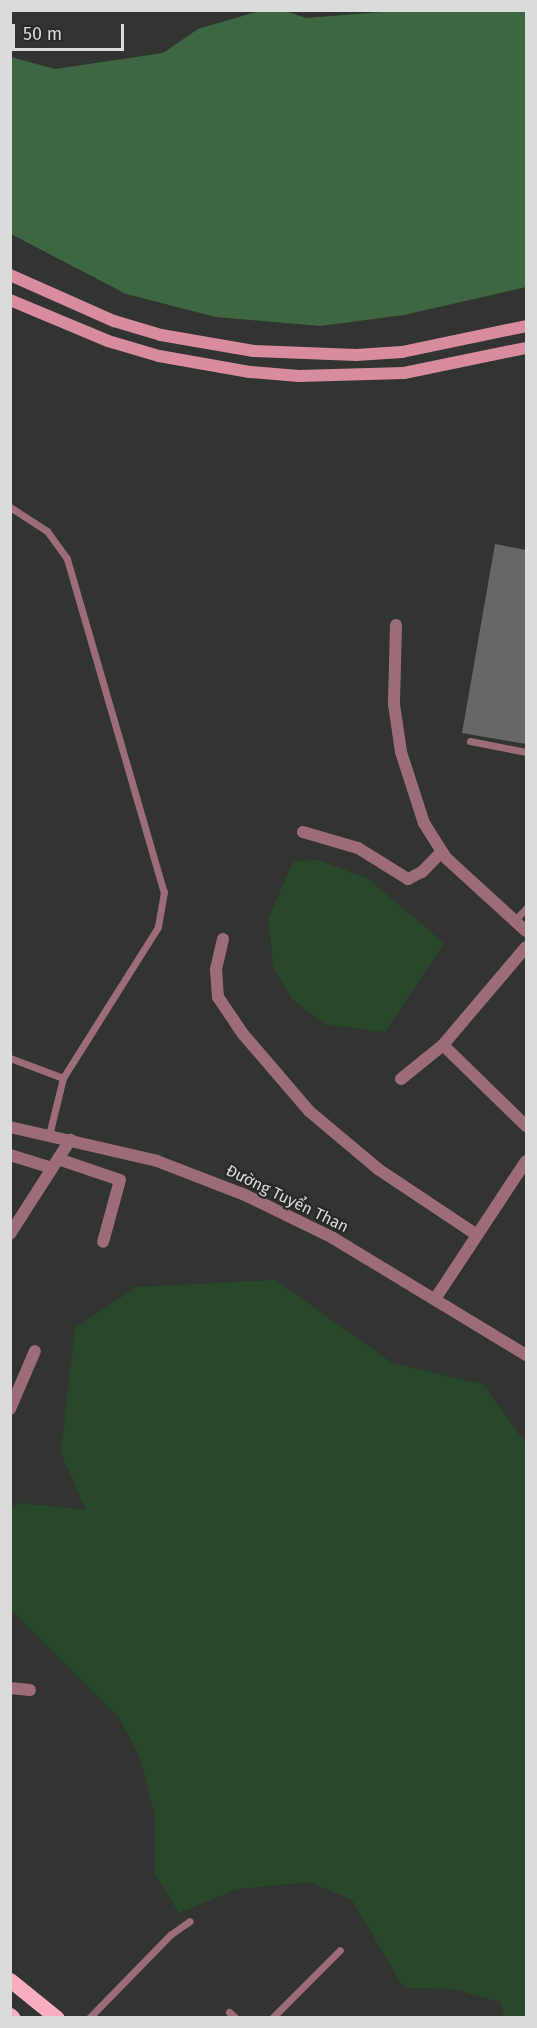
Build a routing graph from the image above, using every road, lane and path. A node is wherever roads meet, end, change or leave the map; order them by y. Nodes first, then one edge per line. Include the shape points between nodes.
1 (10, 275) edge
2 (10, 300) edge
3 (526, 326) edge
4 (526, 348) edge
5 (10, 507) edge
6 (396, 625) dead end
7 (470, 741) dead end
8 (526, 752) edge
9 (303, 832) dead end
10 (441, 852) junction
11 (526, 908) edge
12 (515, 920) junction
13 (526, 932) edge
14 (223, 939) dead end
15 (526, 946) edge
16 (443, 1044) junction
17 (10, 1058) edge
18 (63, 1078) junction
19 (401, 1079) dead end
20 (10, 1126) edge
21 (526, 1126) edge
22 (50, 1130) junction
23 (70, 1140) junction
24 (10, 1155) edge
25 (526, 1161) edge
26 (55, 1163) junction
27 (10, 1234) edge
28 (477, 1234) junction
29 (103, 1242) dead end
30 (435, 1299) junction
31 (35, 1352) dead end
32 (526, 1355) edge
33 (10, 1409) edge
34 (10, 1688) edge
35 (30, 1690) dead end
36 (190, 1921) dead end
37 (340, 1950) dead end
38 (10, 1980) edge
39 (229, 2012) dead end
40 (57, 2018) edge
41 (89, 2018) edge
42 (236, 2018) edge
43 (272, 2018) edge

1 - 3 main road via 114,321 161,335 254,351 356,355 402,352
2 - 4 main road via 108,341 159,356 250,372 299,376 404,373
5 - 18 lane via 47,531 67,560 164,892 158,927
6 - 10 street via 394,704 401,752 424,823
7 - 8 lane
9 - 10 street via 358,848 408,879 422,872
10 - 12 street
11 - 12 lane
12 - 13 street
14 - 28 street via 216,969 218,997 243,1034 309,1112 378,1170
15 - 16 street
16 - 19 street
16 - 21 street
17 - 18 lane
18 - 22 lane
20 - 22 street, Đường Tuyển Than
22 - 23 street, Đường Tuyển Than
23 - 26 street
23 - 30 street, Đường Tuyển Than via 157,1161 245,1195 333,1238
24 - 26 street
25 - 28 street
26 - 27 street
26 - 29 street via 120,1180
28 - 30 street
30 - 32 street, Đường Tuyển Than
31 - 33 street
34 - 35 street
36 - 41 lane via 170,1935
37 - 43 lane
38 - 40 main road
39 - 42 lane

